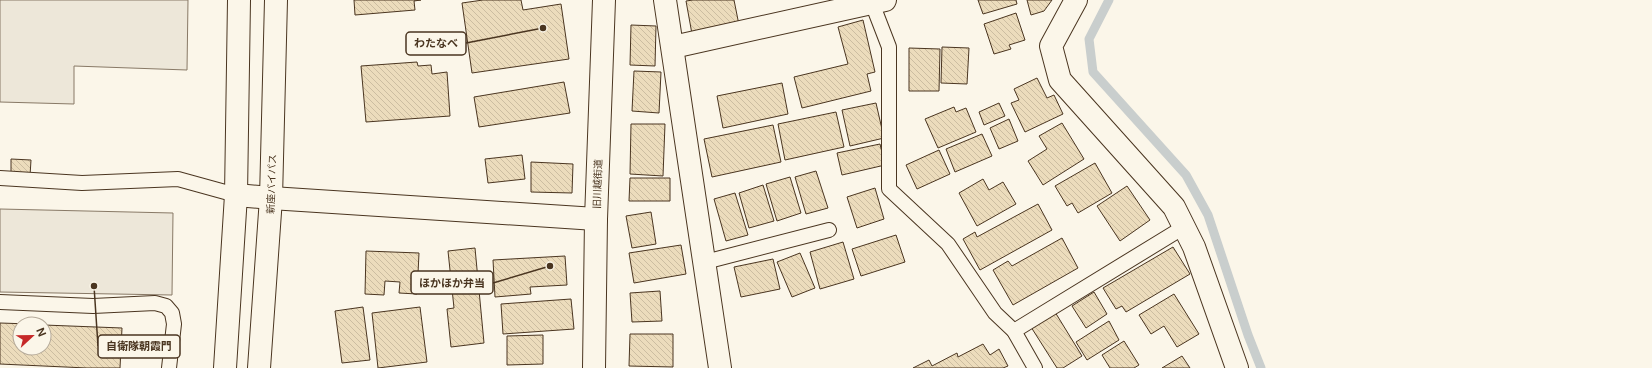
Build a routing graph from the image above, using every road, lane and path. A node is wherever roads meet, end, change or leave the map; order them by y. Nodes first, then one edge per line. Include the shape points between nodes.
1 (239, 0) edge
2 (276, 0) edge
3 (604, 0) edge
4 (665, 0) edge
5 (1076, 0) edge
6 (878, 1) edge
7 (672, 47) junction
8 (0, 178) edge
9 (236, 195) junction
10 (271, 198) junction
11 (596, 219) junction
12 (1184, 227) junction
13 (829, 230) dead end
14 (705, 262) junction
15 (0, 302) edge
16 (1014, 330) junction
17 (169, 368) edge
18 (225, 368) edge
19 (259, 368) edge
20 (594, 368) edge
21 (720, 368) edge
22 (1035, 368) edge
23 (1237, 368) edge

1 - 9 main road
2 - 10 main road, 新座バイパス
3 - 11 main road, 旧川越街道
4 - 7 main road
5 - 12 main road via 1051,46 1060,80 1174,207
6 - 7 main road
6 - 16 lane via 889,47 889,189 948,244 995,313
7 - 14 main road
8 - 9 lane via 82,183 178,179
9 - 10 main road
9 - 18 main road
10 - 11 main road
10 - 19 main road, 新座バイパス
11 - 20 main road, 旧川越街道
12 - 16 lane
12 - 23 main road via 1194,247
13 - 14 lane
14 - 21 main road
15 - 17 lane via 166,306 172,313 174,324
16 - 22 lane

